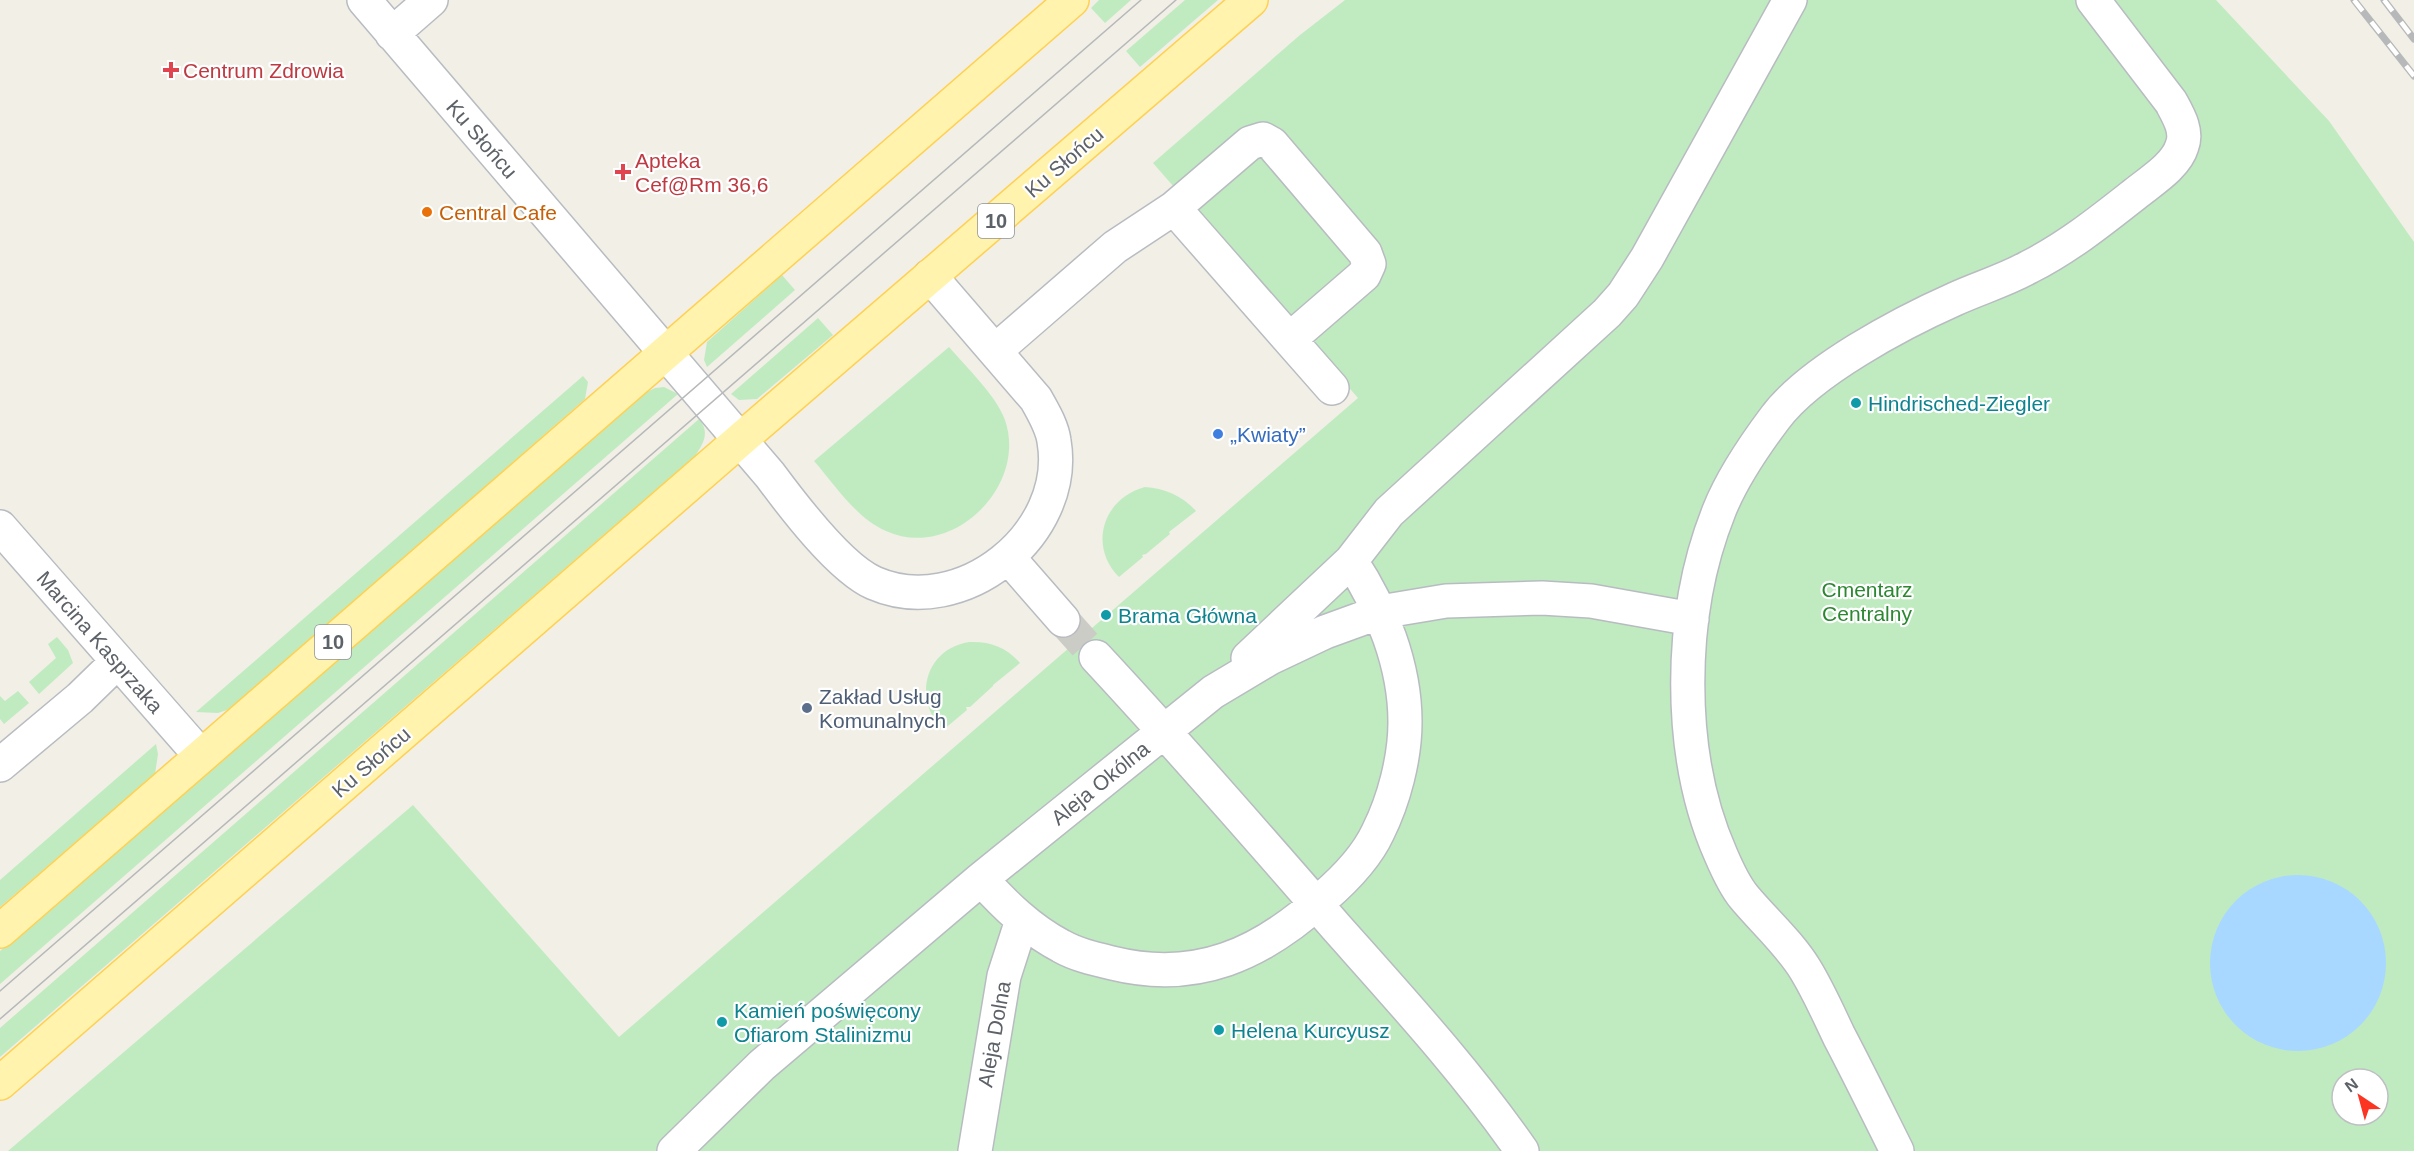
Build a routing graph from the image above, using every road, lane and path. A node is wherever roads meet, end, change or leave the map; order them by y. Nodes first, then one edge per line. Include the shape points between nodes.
1 (364, 0) edge
2 (431, 0) edge
3 (1072, 0) edge
4 (1251, 0) edge
5 (1790, 0) edge
6 (2093, 0) edge
7 (392, 34) junction
8 (1174, 208) junction
9 (930, 276) junction
10 (1290, 339) junction
11 (995, 351) junction
12 (666, 353) junction
13 (1332, 388) dead end
14 (740, 440) junction
15 (0, 527) edge
16 (1008, 557) junction
17 (1351, 561) junction
18 (1380, 612) junction
19 (1692, 619) junction
20 (1063, 620) tunnel mouth
21 (1096, 657) tunnel mouth
22 (117, 662) junction
23 (1213, 692) junction
24 (1165, 731) junction
25 (201, 756) junction
26 (0, 765) edge
27 (981, 879) junction
28 (1317, 904) junction
29 (1022, 920) junction
30 (0, 931) edge
31 (0, 1083) edge
32 (674, 1151) edge
33 (975, 1151) edge
34 (1522, 1151) edge
35 (1897, 1151) edge

1 - 7 street, Ku Słońcu
2 - 7 street
3 - 12 main road, 10
4 - 9 main road, Ku Słońcu / 10
5 - 17 street via 1623,295 1591,329 1389,512
6 - 19 street via 2180,117 2184,144 2179,153 2150,182 2056,252 1952,300 1886,336 1818,376 1792,397 1738,474 1720,509
7 - 12 street, Ku Słońcu
8 - 10 street
8 - 10 street via 1250,143 1263,139 1272,144 1365,253 1369,264 1364,275
8 - 11 street via 1115,247
9 - 11 street
9 - 14 main road, Ku Słońcu / 10
10 - 13 street
11 - 16 street via 1036,399 1054,440 1055,463 1043,510 1030,534
12 - 14 street, Ku Słońcu
12 - 25 main road, 10
14 - 16 street via 832,550 873,583 891,589 934,591 964,584
14 - 31 main road, Ku Słońcu / 10
15 - 22 street, Marcina Kasprzaka
16 - 20 street
17 - 18 street
17 - 23 street
18 - 19 street via 1446,601 1542,597 1591,601
18 - 23 street via 1270,658
18 - 28 street via 1402,691 1405,722 1397,777 1378,833 1342,882
19 - 35 street via 1688,653 1690,726 1703,804 1715,841 1741,894 1804,967
21 - 24 street
22 - 25 street, Marcina Kasprzaka
22 - 26 street
23 - 24 street
24 - 27 street, Aleja Okólna
24 - 28 street, Aleja Okólna
25 - 30 main road, 10
27 - 29 street
27 - 32 street, Aleja Okólna via 762,1065
28 - 29 street via 1263,943 1232,958 1207,966 1166,970 1131,968 1091,958 1062,947
28 - 34 street, Aleja Okólna via 1474,1087
29 - 33 street, Aleja Dolna via 1004,976

